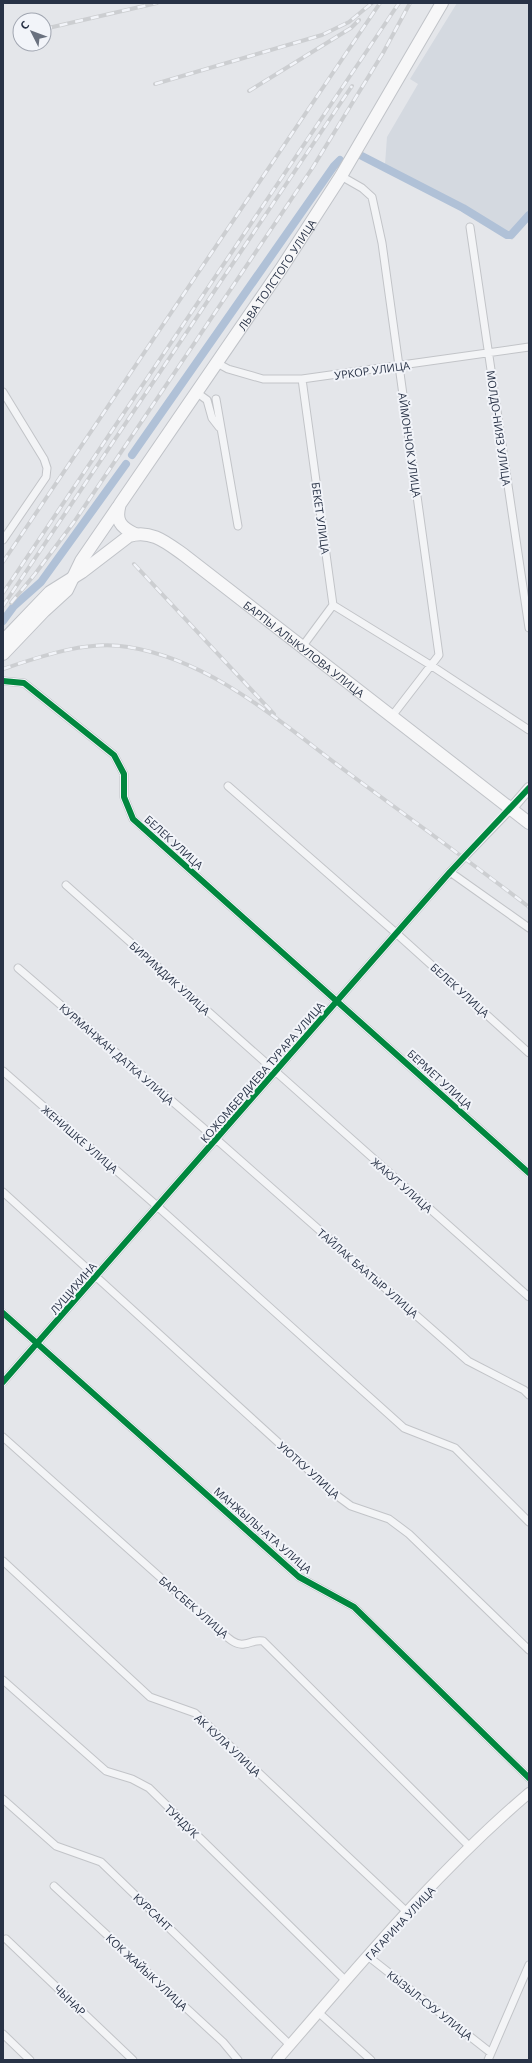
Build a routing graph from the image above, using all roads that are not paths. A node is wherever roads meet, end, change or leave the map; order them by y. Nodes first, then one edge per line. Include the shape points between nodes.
1 (442, 3) edge
2 (341, 176) junction
3 (470, 227) dead end
4 (529, 347) edge
5 (488, 353) junction
6 (217, 363) junction
7 (399, 366) junction
8 (302, 380) junction
9 (3, 392) edge
10 (196, 392) junction
11 (216, 399) dead end
12 (220, 429) junction
13 (120, 504) junction
14 (238, 526) dead end
15 (135, 534) junction
16 (3, 540) edge
17 (73, 577) junction
18 (333, 605) junction
19 (529, 628) edge
20 (3, 641) edge
21 (302, 647) junction
22 (3, 654) edge
23 (432, 666) junction
24 (3, 681) edge
25 (392, 716) junction
26 (529, 730) edge
27 (228, 786) dead end
28 (529, 788) edge
29 (510, 809) junction
30 (529, 823) edge
31 (450, 872) junction
32 (66, 885) dead end
33 (529, 928) edge
34 (396, 933) junction
35 (18, 968) dead end
36 (337, 1000) junction
37 (529, 1053) edge
38 (3, 1071) edge
39 (275, 1072) junction
40 (216, 1139) junction
41 (529, 1173) edge
42 (3, 1192) edge
43 (157, 1206) junction
44 (96, 1275) junction
45 (529, 1297) edge
46 (3, 1313) edge
47 (37, 1343) junction
48 (3, 1382) edge
49 (529, 1396) edge
50 (3, 1437) edge
51 (529, 1522) edge
52 (3, 1561) edge
53 (529, 1650) edge
54 (3, 1680) edge
55 (529, 1778) edge
56 (529, 1793) edge
57 (3, 1799) edge
58 (470, 1847) junction
59 (54, 1886) dead end
60 (408, 1913) junction
61 (6, 1939) dead end
62 (369, 1957) junction
63 (529, 1965) edge
64 (346, 1981) junction
65 (318, 2012) junction
66 (3, 2034) edge
67 (290, 2045) junction
68 (489, 2056) edge
69 (30, 2060) edge
70 (133, 2060) edge
71 (238, 2060) edge
72 (277, 2060) edge
73 (371, 2060) edge

1 - 2 main road, ЛЬВА ТОЛСТОГО УЛИЦА
2 - 6 main road, ЛЬВА ТОЛСТОГО УЛИЦА via 282,269
2 - 7 street, АЙМОНЧОК УЛИЦА via 368,192 373,203 387,278
3 - 5 street, МОЛДО-НИЯЗ УЛИЦА
4 - 5 street, УРКОР УЛИЦА
5 - 7 street, УРКОР УЛИЦА
5 - 19 street, МОЛДО-НИЯЗ УЛИЦА
6 - 8 street, УРКОР УЛИЦА via 235,372 263,379
6 - 10 main road, ЛЬВА ТОЛСТОГО УЛИЦА
7 - 8 street, УРКОР УЛИЦА
7 - 23 street, АЙМОНЧОК УЛИЦА via 439,655
8 - 18 street, БЕКЕТ УЛИЦА
9 - 16 street via 47,468 46,477
10 - 12 street via 207,400 212,418
10 - 13 main road, ЛЬВА ТОЛСТОГО УЛИЦА
11 - 12 street
12 - 14 street
13 - 15 main road via 117,512 120,524
13 - 17 main road, ЛЬВА ТОЛСТОГО УЛИЦА
15 - 17 main road
15 - 21 main road, БАРПЫ АЛЫКУЛОВА УЛИЦА via 151,535 172,546
17 - 20 main road via 58,584 38,602
17 - 22 main road, ЛЬВА ТОЛСТОГО УЛИЦА via 67,590
18 - 21 street
18 - 23 street
21 - 25 main road, БАРПЫ АЛЫКУЛОВА УЛИЦА
23 - 25 street, АЙМОНЧОК УЛИЦА
23 - 26 street
24 - 36 street, БЕЛЕК УЛИЦА via 24,683 114,755 124,774 124,797 133,819
25 - 29 main road, БАРПЫ АЛЫКУЛОВА УЛИЦА
27 - 34 street, БЕЛЕК УЛИЦА
28 - 29 main road
29 - 30 main road, БАРПЫ АЛЫКУЛОВА УЛИЦА
29 - 31 street, КОЖОМБЕРДИЕВА ТУРАРА УЛИЦА
31 - 33 street
31 - 34 street, КОЖОМБЕРДИЕВА ТУРАРА УЛИЦА
32 - 39 street, БИРИМДИК УЛИЦА
34 - 36 street, КОЖОМБЕРДИЕВА ТУРАРА УЛИЦА
34 - 37 street, БЕЛЕК УЛИЦА
35 - 40 street, КУРМАНЖАН ДАТКА УЛИЦА
36 - 39 street, КОЖОМБЕРДИЕВА ТУРАРА УЛИЦА
36 - 41 street, БЕРМЕТ УЛИЦА
38 - 43 street, ЖЕНИШКЕ УЛИЦА
39 - 40 street, КОЖОМБЕРДИЕВА ТУРАРА УЛИЦА
39 - 45 street, ЖАКУТ УЛИЦА
40 - 43 street, КОЖОМБЕРДИЕВА ТУРАРА УЛИЦА
40 - 49 street, ТАЙЛАК БААТЫР УЛИЦА via 468,1361 524,1390
42 - 44 street, УЮТКУ УЛИЦА
43 - 44 street, ЛУЩИХИНА
43 - 51 street, ЖЕНИШКЕ УЛИЦА via 404,1428 455,1448
44 - 47 street, ЛУЩИХИНА
44 - 53 street, УЮТКУ УЛИЦА via 336,1495 351,1506 389,1519 409,1534
46 - 47 street, МАНЖЫЛЫ-АТА УЛИЦА
47 - 48 street, ЛУЩИХИНА
47 - 55 street, МАНЖЫЛЫ-АТА УЛИЦА via 299,1577 354,1607
50 - 58 street, БАРСБЕК УЛИЦА via 237,1644 254,1640 263,1641
52 - 60 street, АК КУЛА УЛИЦА via 150,1697 194,1713
54 - 64 street, ТУНДУК via 106,1771 132,1779 149,1788
56 - 58 main road, ГАГАРИНА УЛИЦА
57 - 67 street, КУРСАНТ via 56,1846 101,1862
58 - 60 main road, ГАГАРИНА УЛИЦА
59 - 71 street, КОК ЖАЙЫК УЛИЦА via 223,2042
60 - 62 main road, ГАГАРИНА УЛИЦА
61 - 70 street, ЧЫНАР
62 - 64 main road, ГАГАРИНА УЛИЦА
62 - 68 street, КЫЗЫЛ-СУУ УЛИЦА
63 - 68 street
64 - 65 main road, ГАГАРИНА УЛИЦА
65 - 67 main road, ГАГАРИНА УЛИЦА
65 - 73 street
66 - 69 street
67 - 72 main road, ГАГАРИНА УЛИЦА

